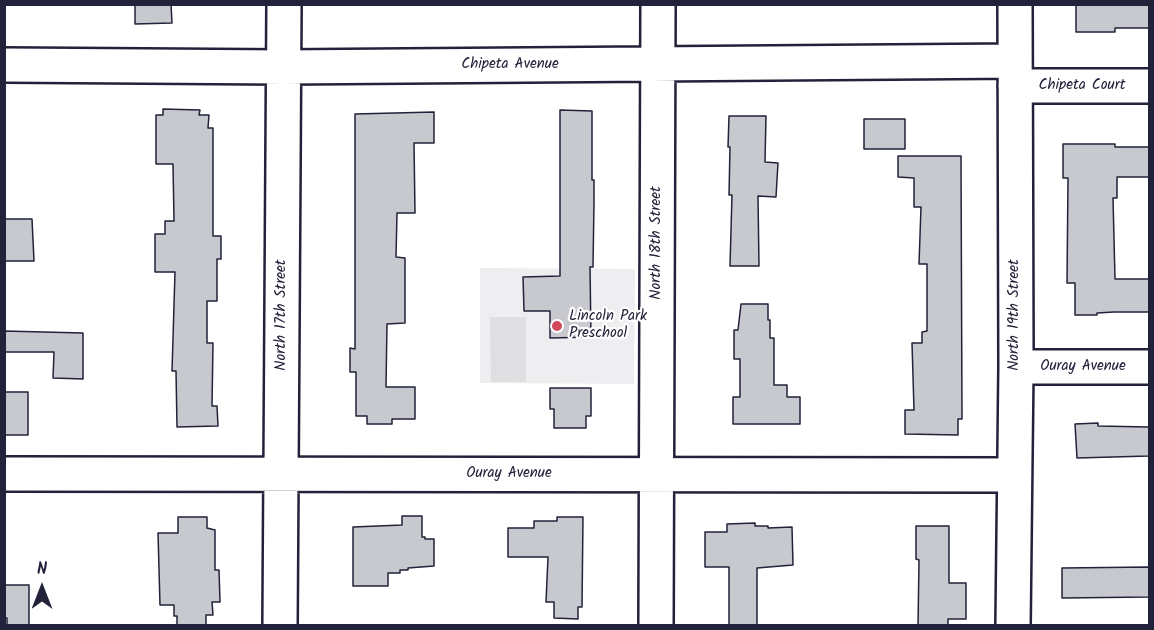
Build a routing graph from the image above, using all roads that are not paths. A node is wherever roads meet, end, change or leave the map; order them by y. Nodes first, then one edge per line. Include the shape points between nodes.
1 (284, 4) edge
2 (658, 4) edge
3 (1015, 4) edge
4 (658, 64) junction
5 (4, 65) edge
6 (284, 67) junction
7 (1015, 73) junction
8 (1149, 86) edge
9 (1016, 367) junction
10 (1149, 367) edge
11 (4, 474) edge
12 (281, 474) junction
13 (656, 474) junction
14 (1014, 475) junction
15 (280, 626) edge
16 (656, 626) edge
17 (1014, 626) edge

1 - 6 street, North 17th Street
2 - 4 street, North 18th Street
3 - 7 street, North 19th Street
4 - 6 street, Chipeta Avenue
4 - 7 street, Chipeta Avenue
4 - 13 street, North 18th Street
5 - 6 street, Chipeta Avenue
6 - 12 street, North 17th Street
7 - 8 street, Chipeta Court
7 - 9 street, North 19th Street
9 - 10 street, Ouray Avenue
9 - 14 street, North 19th Street
11 - 12 street, Ouray Avenue
12 - 13 street, Ouray Avenue
12 - 15 street, North 17th Street
13 - 14 street, Ouray Avenue
13 - 16 street, North 18th Street
14 - 17 street, North 19th Street

